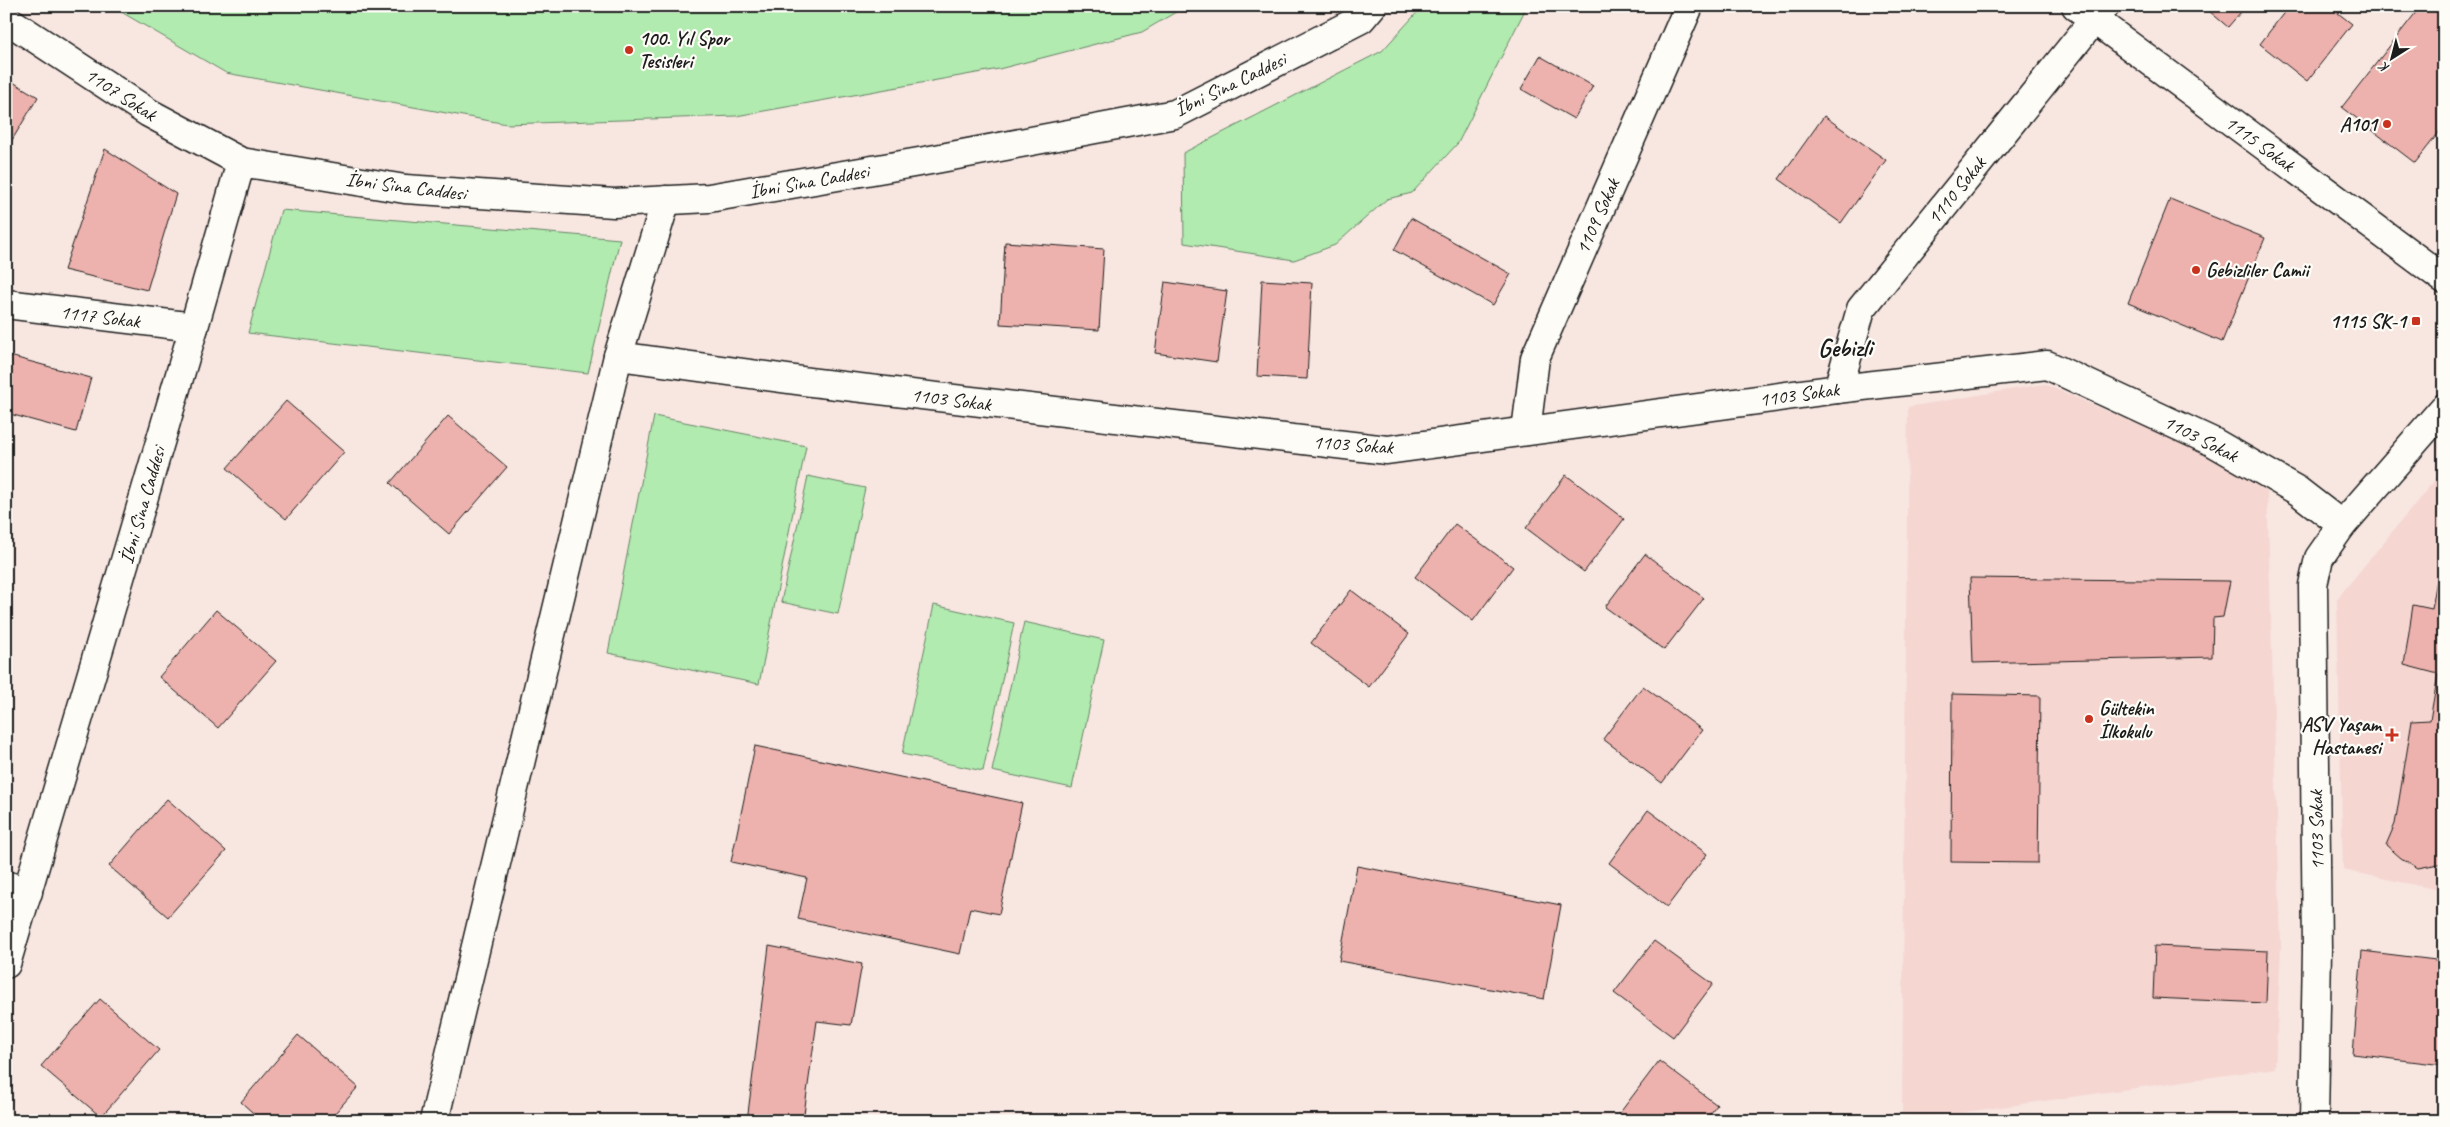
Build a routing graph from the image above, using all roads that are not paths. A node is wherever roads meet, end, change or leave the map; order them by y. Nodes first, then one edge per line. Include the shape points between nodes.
1 (1372, 6) edge
2 (1689, 6) edge
3 (2091, 11) edge
4 (6, 19) edge
5 (241, 162) junction
6 (666, 200) junction
7 (2444, 279) edge
8 (6, 304) edge
9 (194, 327) junction
10 (618, 356) junction
11 (1838, 389) junction
12 (2444, 408) edge
13 (1526, 431) junction
14 (2342, 525) junction
15 (17, 888) edge
16 (6, 964) edge
17 (434, 1121) edge
18 (2314, 1121) edge

1 - 6 street, İbni Sina Caddesi via 1361,19 1176,114 709,198
2 - 13 street, 1109 Sokak via 1535,358
3 - 7 street, 1115 Sokak
3 - 11 street, 1110 Sokak via 1862,308
4 - 5 street, 1107 Sokak via 148,113
5 - 6 street, İbni Sina Caddesi via 405,189 614,203
5 - 9 street, İbni Sina Caddesi
6 - 10 street
8 - 9 street, 1117 Sokak
9 - 15 street, İbni Sina Caddesi
10 - 13 street, 1103 Sokak via 1387,450
10 - 17 street
11 - 13 street, 1103 Sokak
11 - 14 street, 1103 Sokak via 2047,365 2212,442 2298,491
12 - 14 street
14 - 18 street, 1103 Sokak via 2319,558 2312,585 2318,949
15 - 16 street, İbni Sina Caddesi

